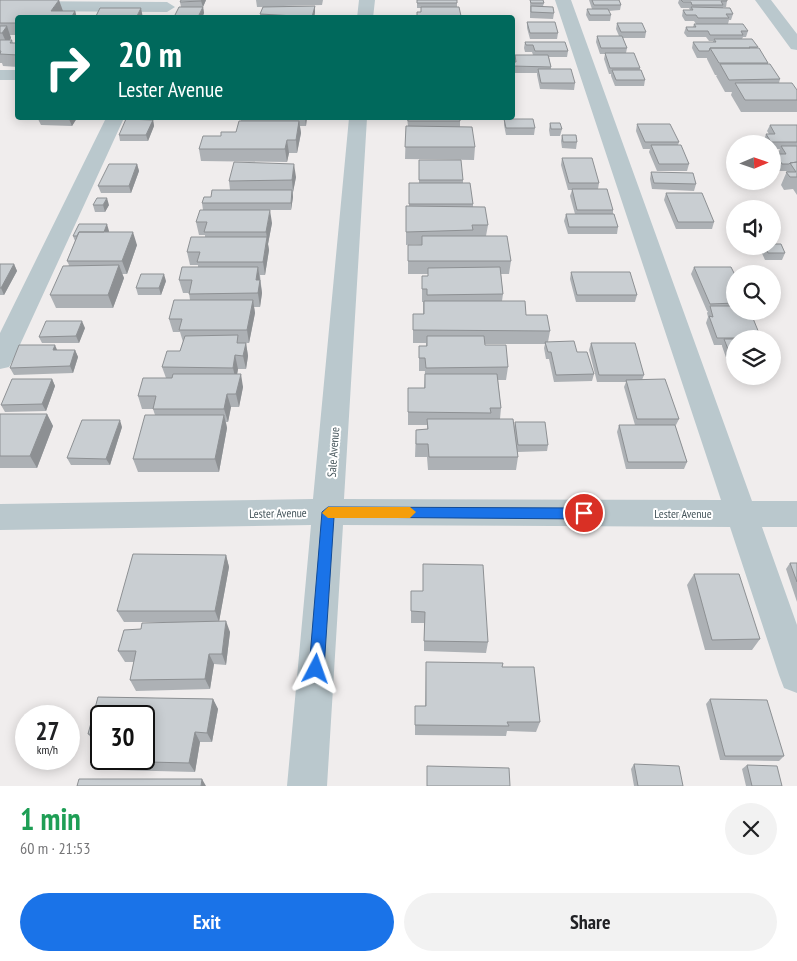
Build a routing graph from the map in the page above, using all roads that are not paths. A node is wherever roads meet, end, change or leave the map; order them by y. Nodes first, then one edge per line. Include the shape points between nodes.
1 (367, 0) edge
2 (563, 0) edge
3 (763, 0) edge
4 (0, 6) edge
5 (167, 8) edge
6 (366, 15) edge
7 (797, 45) edge
8 (0, 75) edge
9 (15, 76) edge
10 (114, 120) edge
11 (358, 120) edge
12 (0, 360) edge
13 (328, 512) junction
14 (741, 514) junction
15 (797, 514) edge
16 (0, 517) edge
17 (797, 675) edge
18 (307, 786) edge

1 - 6 street
2 - 14 street
3 - 7 street
4 - 5 street
8 - 9 street
10 - 12 street
11 - 13 street, Sale Avenue
13 - 14 street, Lester Avenue
13 - 16 street, Lester Avenue
13 - 18 street, Sale Avenue
14 - 15 street, Lester Avenue
14 - 17 street

